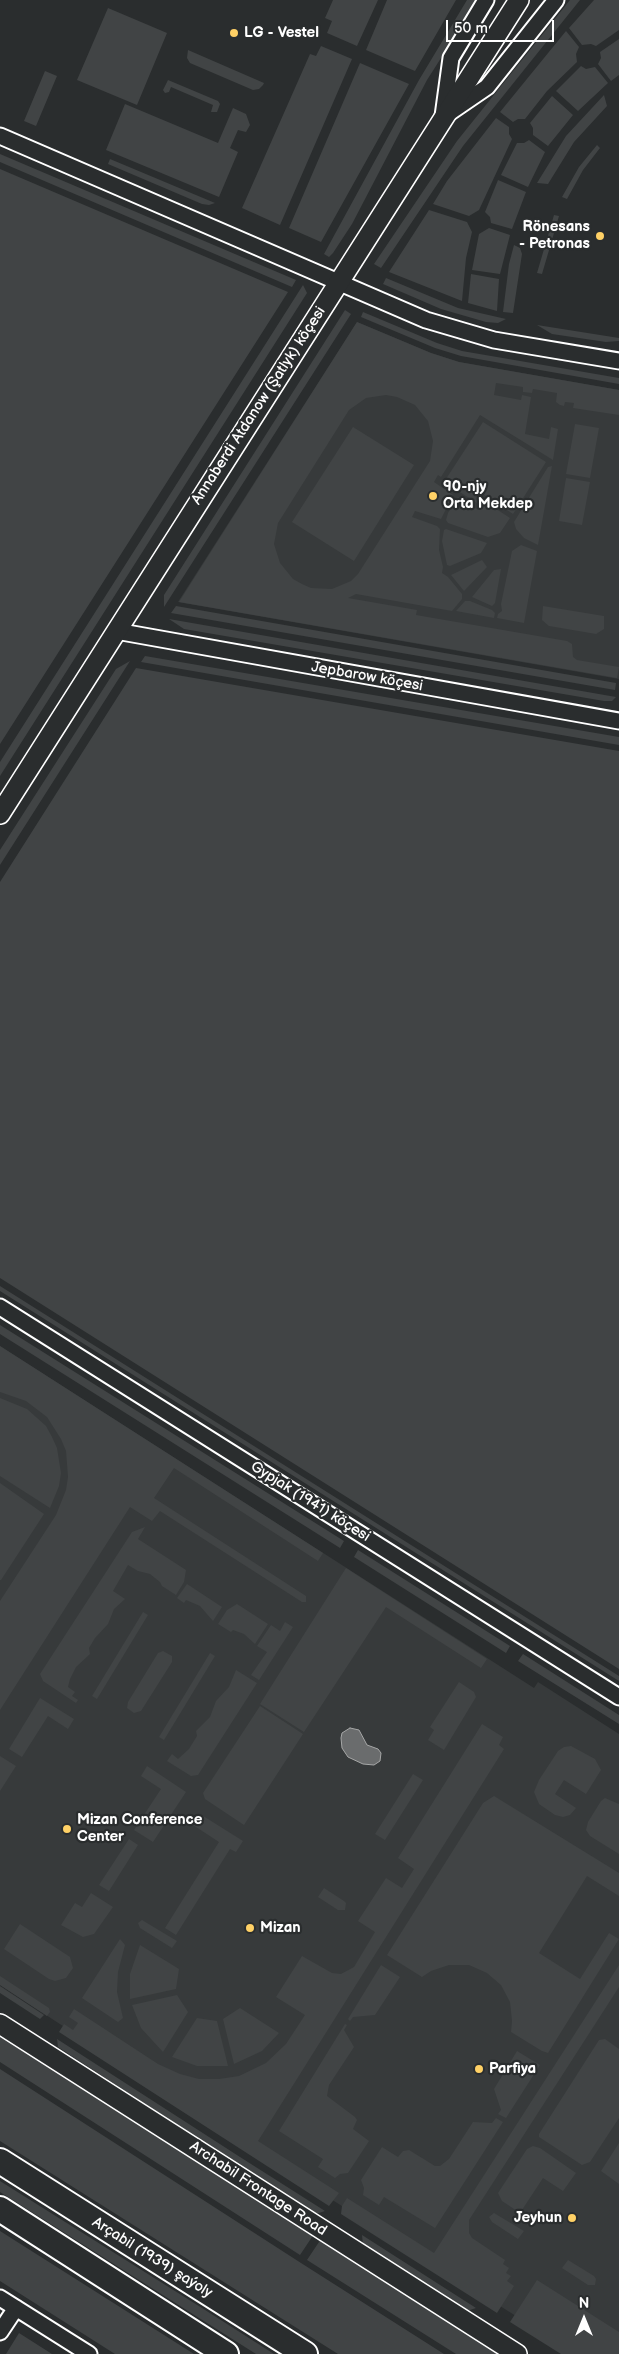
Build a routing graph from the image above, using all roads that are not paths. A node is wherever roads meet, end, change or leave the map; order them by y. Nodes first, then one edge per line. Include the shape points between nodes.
1 (486, 0) edge
2 (519, 0) edge
3 (556, 0) edge
4 (443, 116) junction
5 (0, 136) edge
6 (338, 282) junction
7 (619, 361) edge
8 (116, 631) junction
9 (619, 721) edge
10 (0, 814) edge
11 (0, 1307) edge
12 (619, 1697) edge
13 (0, 2024) edge
14 (0, 2161) edge
15 (0, 2209) edge
16 (0, 2298) edge
17 (16, 2308) junction
18 (0, 2332) edge
19 (89, 2354) edge
20 (226, 2354) edge
21 (305, 2354) edge
22 (517, 2354) edge

1 - 4 street via 450,58
2 - 4 street, Annaberdi Atdanow (Şatlyk) köçesi
3 - 4 street via 487,87
4 - 6 street, Annaberdi Atdanow (Şatlyk) köçesi
5 - 6 street
6 - 7 street via 448,328 494,340
6 - 8 street, Annaberdi Atdanow (Şatlyk) köçesi
8 - 9 street, Jepbarow köçesi
8 - 10 street, Annaberdi Atdanow (Şatlyk) köçesi
11 - 12 street, Gypjak (1941) köçesi
13 - 22 street, Archabil Frontage Road
14 - 21 main road, Arçabil (1939) şaýoly
15 - 20 main road
16 - 17 street
17 - 18 street
17 - 19 street

